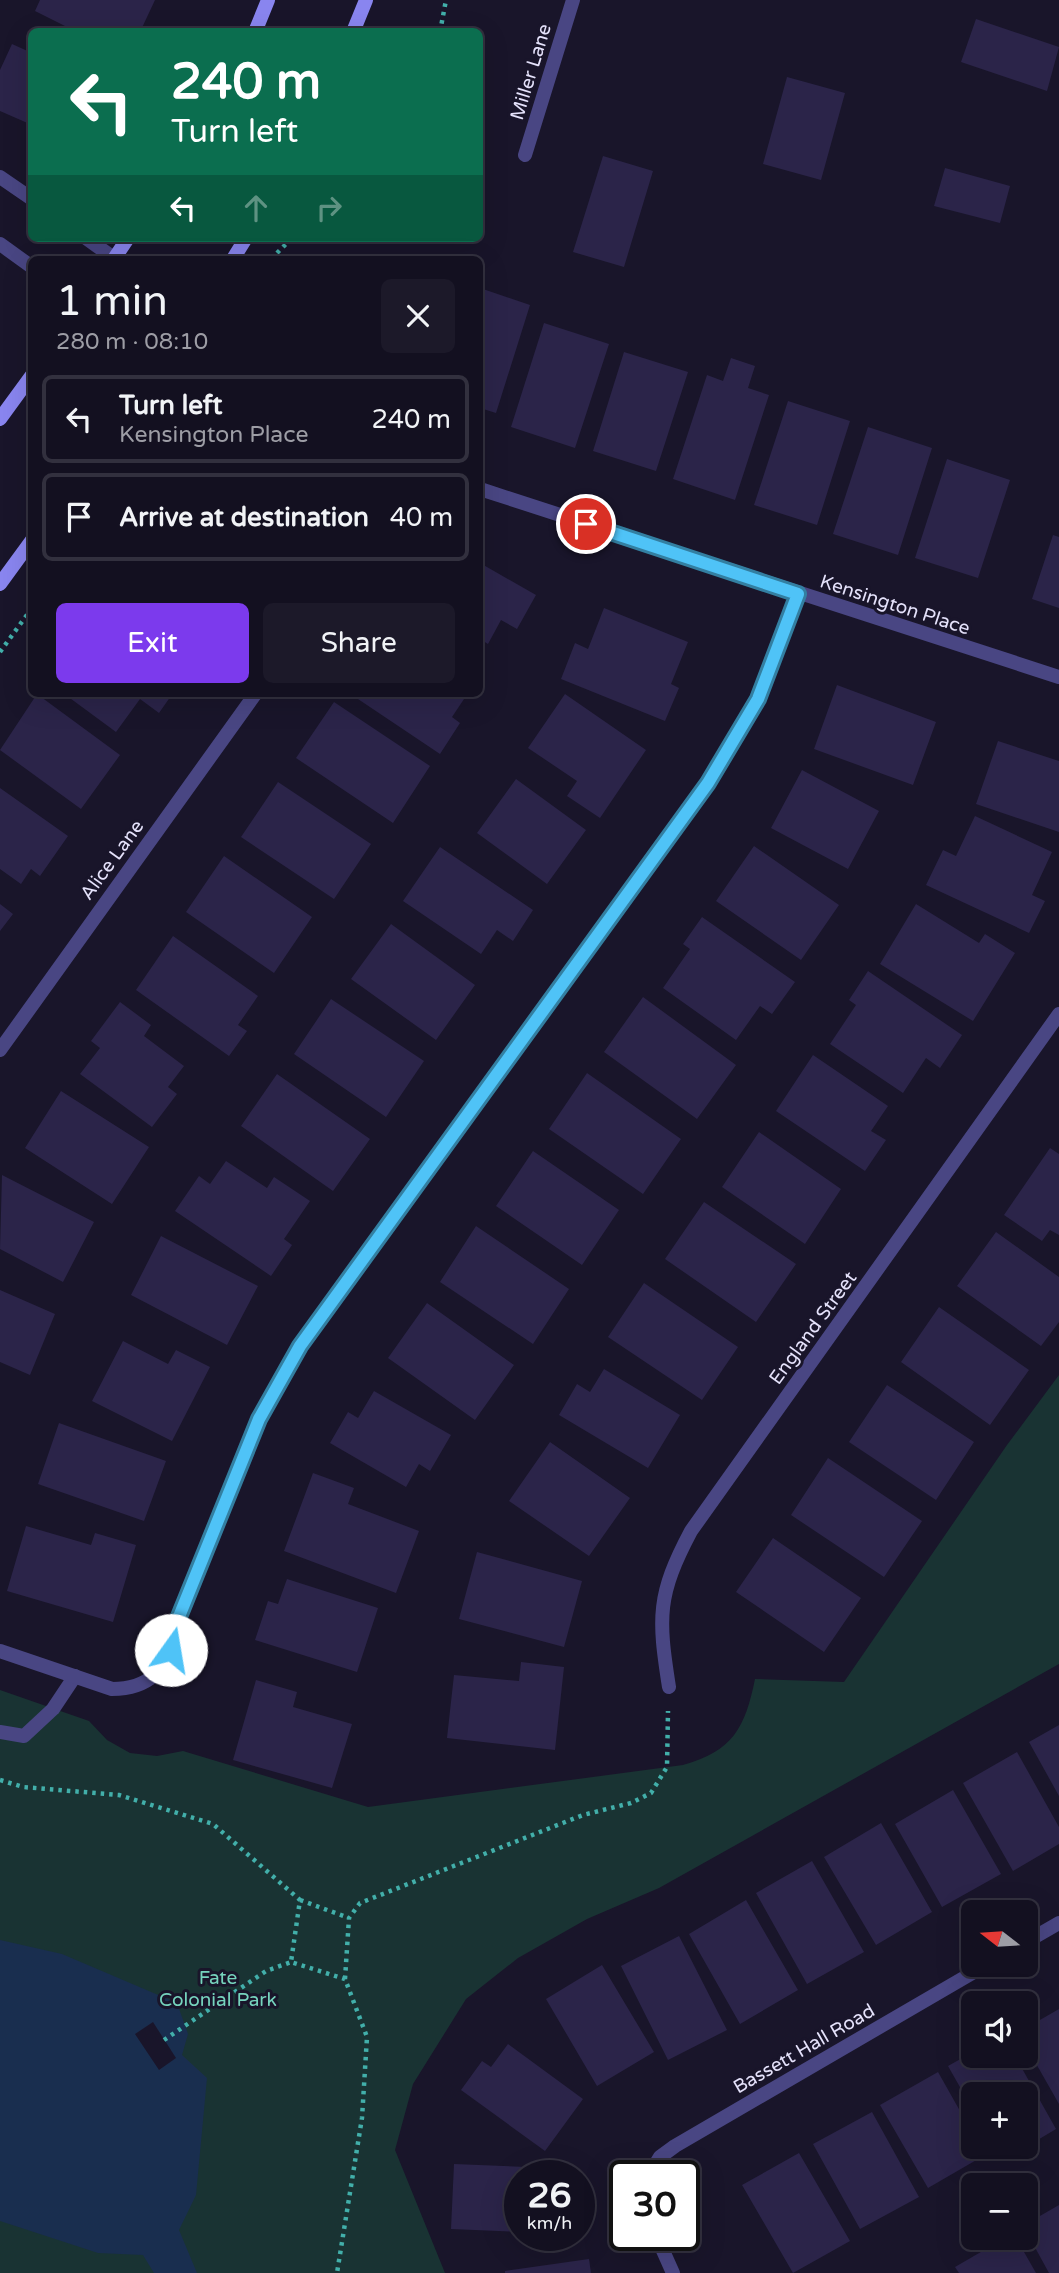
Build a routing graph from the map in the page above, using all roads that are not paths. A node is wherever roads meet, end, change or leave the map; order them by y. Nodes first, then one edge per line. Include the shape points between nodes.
1 (268, 0) edge
2 (366, 0) edge
3 (573, 0) edge
4 (257, 28) edge
5 (355, 28) edge
6 (525, 155) dead end
7 (0, 177) edge
8 (28, 196) edge
9 (92, 242) edge
10 (0, 244) edge
11 (111, 256) edge
12 (28, 264) edge
13 (28, 380) edge
14 (0, 419) edge
15 (483, 490) edge
16 (28, 546) edge
17 (0, 584) edge
18 (798, 594) junction
19 (1059, 677) edge
20 (253, 697) edge
21 (1059, 1014) edge
22 (0, 1050) edge
23 (0, 1651) edge
24 (75, 1676) junction
25 (668, 1687) road end
26 (0, 1732) edge
27 (1059, 1923) edge
28 (1038, 1935) edge
29 (964, 1978) edge
30 (658, 2160) edge
31 (663, 2251) edge
32 (673, 2273) edge

1 - 4 street
2 - 5 street
3 - 6 street, Miller Lane
7 - 8 street
9 - 11 street
10 - 12 street
13 - 14 street
15 - 18 street, Kensington Place
16 - 17 street
18 - 19 street, Kensington Place
18 - 24 street via 758,699 708,783 300,1346 259,1419 172,1634 165,1664 143,1684 128,1689 113,1689
20 - 22 street, Alice Lane
21 - 25 street, England Street via 691,1531 671,1569 661,1603
23 - 24 street
24 - 26 street via 53,1709 24,1736
27 - 28 street
29 - 30 street, Bassett Hall Road
31 - 32 street

